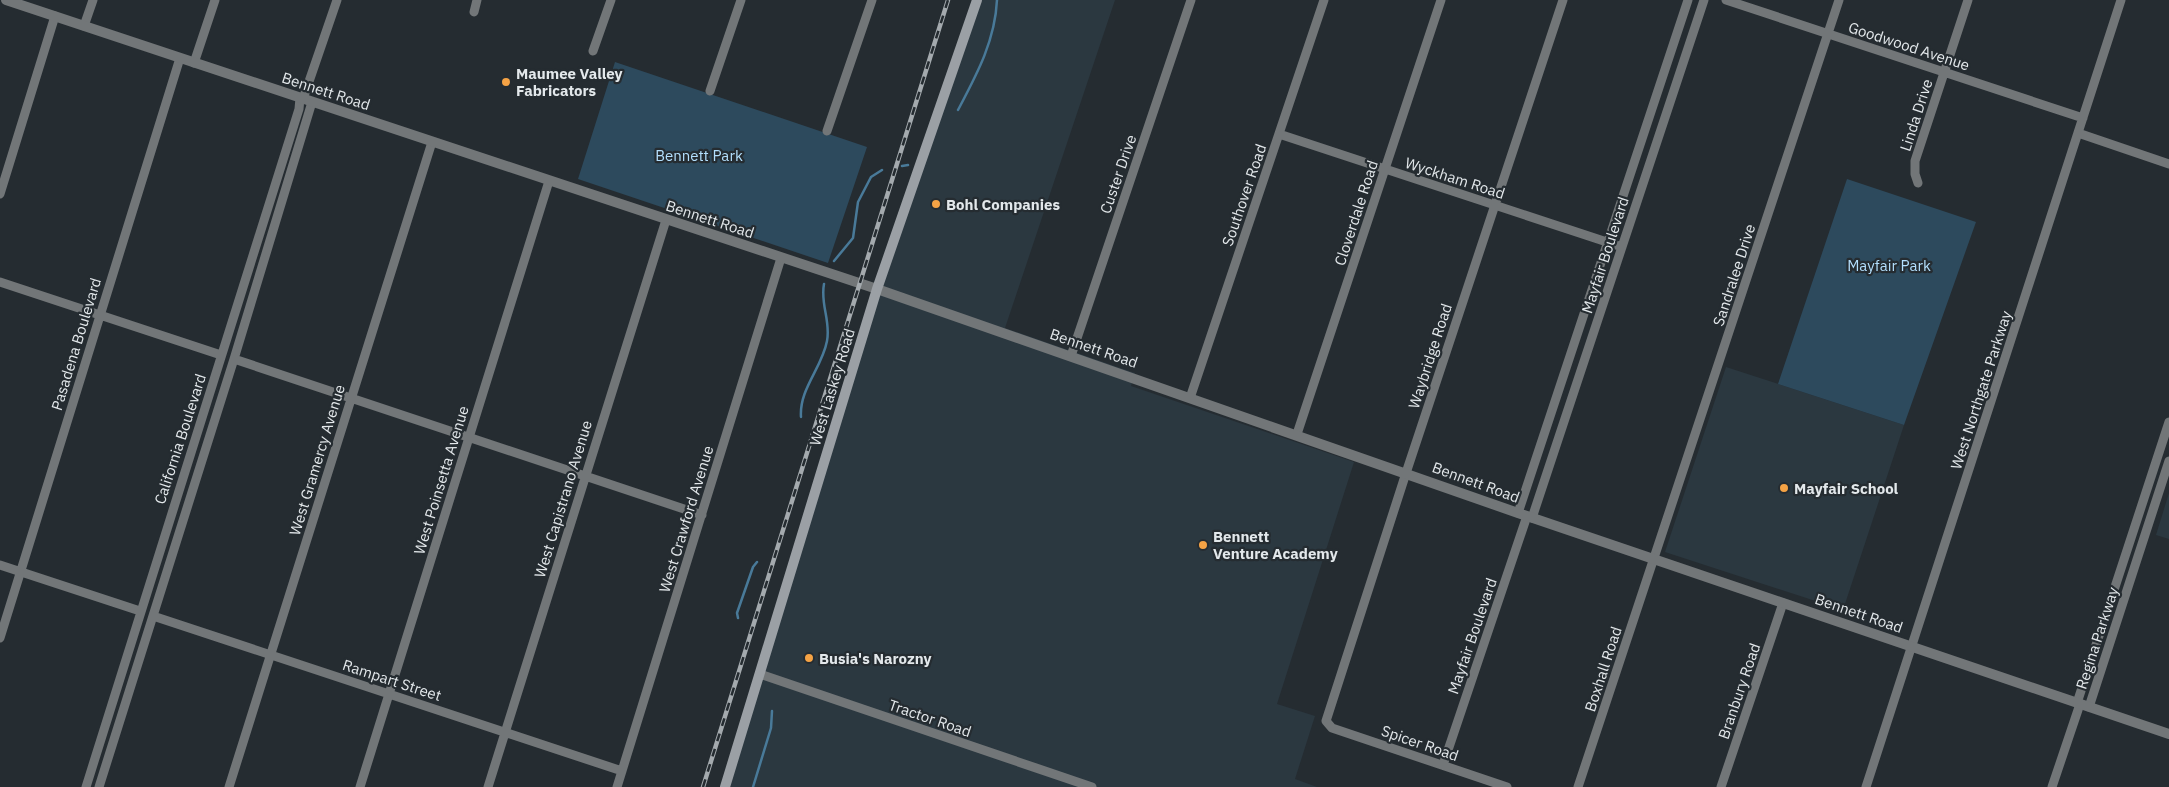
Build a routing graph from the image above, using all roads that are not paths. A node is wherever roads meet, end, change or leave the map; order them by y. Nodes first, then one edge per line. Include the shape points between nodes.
1 (6, 0) edge
2 (93, 0) edge
3 (214, 0) edge
4 (337, 0) edge
5 (477, 0) edge
6 (611, 0) edge
7 (741, 0) edge
8 (872, 0) edge
9 (977, 0) edge
10 (1191, 0) edge
11 (1324, 0) edge
12 (1441, 0) edge
13 (1562, 0) edge
14 (1688, 0) edge
15 (1704, 0) edge
16 (1726, 0) edge
17 (1839, 0) edge
18 (1968, 0) edge
19 (2121, 0) edge
20 (474, 12) dead end
21 (55, 16) junction
22 (84, 26) junction
23 (1828, 34) junction
24 (593, 51) dead end
25 (180, 58) junction
26 (194, 63) junction
27 (1945, 73) junction
28 (710, 91) dead end
29 (305, 100) junction
30 (2083, 118) junction
31 (827, 131) dead end
32 (2078, 133) junction
33 (1279, 134) junction
34 (432, 142) junction
35 (2169, 164) edge
36 (1385, 169) junction
37 (549, 181) junction
38 (1918, 183) dead end
39 (0, 194) edge
40 (1495, 206) junction
41 (666, 220) junction
42 (261, 229) junction
43 (273, 233) junction
44 (1609, 243) junction
45 (1622, 247) junction
46 (781, 258) junction
47 (0, 282) edge
48 (877, 289) junction
49 (100, 314) junction
50 (221, 355) junction
51 (1071, 356) junction
52 (234, 359) junction
53 (351, 398) junction
54 (1190, 398) junction
55 (2169, 422) edge
56 (1297, 434) junction
57 (468, 437) junction
58 (2169, 461) edge
59 (1406, 473) junction
60 (584, 476) junction
61 (180, 483) junction
62 (193, 486) junction
63 (702, 515) junction
64 (1526, 516) junction
65 (2135, 526) junction
66 (2147, 530) junction
67 (1654, 559) junction
68 (0, 565) edge
69 (21, 572) junction
70 (2120, 573) junction
71 (2131, 577) junction
72 (1783, 603) junction
73 (140, 611) junction
74 (153, 616) junction
75 (0, 638) edge
76 (1912, 647) junction
77 (271, 654) junction
78 (760, 674) junction
79 (389, 694) junction
80 (2082, 705) junction
81 (1326, 721) joint
82 (505, 732) junction
83 (2169, 734) edge
84 (100, 740) junction
85 (112, 744) junction
86 (1443, 765) junction
87 (622, 771) junction
88 (86, 787) edge
89 (99, 787) edge
90 (229, 787) edge
91 (360, 787) edge
92 (488, 787) edge
93 (617, 787) edge
94 (725, 787) edge
95 (1092, 787) edge
96 (1508, 787) edge
97 (1578, 787) edge
98 (1721, 787) edge
99 (1866, 787) edge
100 (2052, 787) edge

1 - 21 street, Bennett Road
2 - 22 street
3 - 26 street
4 - 29 street, California Boulevard
5 - 20 street
6 - 24 street
7 - 28 street
8 - 31 street
9 - 48 main road, West Laskey Road
10 - 51 street, Custer Drive
11 - 33 street, Southover Road
12 - 36 street, Cloverdale Road
13 - 40 street, Waybridge Road
14 - 44 street, Mayfair Boulevard
15 - 45 street, Mayfair Boulevard
16 - 23 street, Goodwood Avenue
17 - 23 street, Sandralee Drive
18 - 27 street, Linda Drive
19 - 30 street, West Northgate Parkway
21 - 22 street, Bennett Road
21 - 39 street
22 - 25 street, Bennett Road
23 - 27 street, Goodwood Avenue
23 - 67 street, Sandralee Drive
25 - 26 street, Bennett Road
25 - 49 street, Pasadena Boulevard
26 - 29 street, Bennett Road
27 - 30 street, Goodwood Avenue
27 - 38 street, Linda Drive via 1916,161
29 - 34 street, Bennett Road
29 - 42 street, California Boulevard via 298,109
29 - 43 street, California Boulevard
30 - 32 street, West Northgate Parkway
32 - 35 street
32 - 76 street, West Northgate Parkway
33 - 36 street, Wyckham Road
33 - 54 street, Southover Road
34 - 37 street, Bennett Road
34 - 53 street, West Gramercy Avenue
36 - 40 street, Wyckham Road
36 - 56 street, Cloverdale Road
37 - 41 street, Bennett Road
37 - 57 street, West Poinsetta Avenue
40 - 44 street, Wyckham Road
40 - 59 street, Waybridge Road
41 - 46 street, Bennett Road
41 - 60 street, West Capistrano Avenue
42 - 43 street
42 - 50 street, California Boulevard
43 - 52 street, California Boulevard
44 - 45 street, Wyckham Road
44 - 64 street, Mayfair Boulevard
45 - 64 street, Mayfair Boulevard
46 - 48 street, Bennett Road
46 - 63 street, West Crawford Avenue
47 - 49 street
48 - 51 street, Bennett Road
48 - 78 main road, West Laskey Road
49 - 50 street
49 - 69 street, Pasadena Boulevard
50 - 52 street via 222,363 227,364
50 - 61 street, California Boulevard
51 - 54 street, Bennett Road
52 - 53 street
52 - 62 street, California Boulevard
53 - 57 street
53 - 77 street, West Gramercy Avenue
54 - 56 street, Bennett Road
55 - 65 street, Regina Parkway
56 - 59 street, Bennett Road
57 - 60 street
57 - 79 street, West Poinsetta Avenue
58 - 66 street, Regina Parkway
59 - 64 street, Bennett Road
59 - 81 street, Waybridge Road
60 - 63 street
60 - 82 street, West Capistrano Avenue
61 - 62 street
61 - 73 street, California Boulevard
62 - 74 street, California Boulevard
63 - 87 street, West Crawford Avenue
64 - 67 street, Bennett Road
64 - 86 street, Mayfair Boulevard
65 - 66 street
65 - 70 street, Regina Parkway
66 - 71 street, Regina Parkway
67 - 72 street, Bennett Road
67 - 97 street, Boxhall Road
68 - 69 street, Rampart Street
69 - 73 street, Rampart Street
69 - 75 street, Pasadena Boulevard
70 - 71 street, Regina Parkway
70 - 80 street, Regina Parkway
71 - 80 street, Regina Parkway
72 - 76 street, Bennett Road
72 - 98 street, Branbury Road
73 - 74 street, Rampart Street via 146,622
73 - 84 street, California Boulevard
74 - 77 street, Rampart Street
74 - 85 street, California Boulevard
76 - 80 street, Bennett Road
76 - 99 street, West Northgate Parkway
77 - 79 street, Rampart Street
77 - 90 street, West Gramercy Avenue
78 - 94 main road, West Laskey Road
78 - 95 street, Tractor Road
79 - 82 street, Rampart Street
79 - 91 street, West Poinsetta Avenue
80 - 83 street, Bennett Road
80 - 100 street
81 - 86 street, Spicer Road via 1332,728
82 - 87 street, Rampart Street
82 - 92 street, West Capistrano Avenue
84 - 85 street
84 - 88 street, California Boulevard
85 - 89 street, California Boulevard
86 - 96 street, Spicer Road
87 - 93 street, West Crawford Avenue

